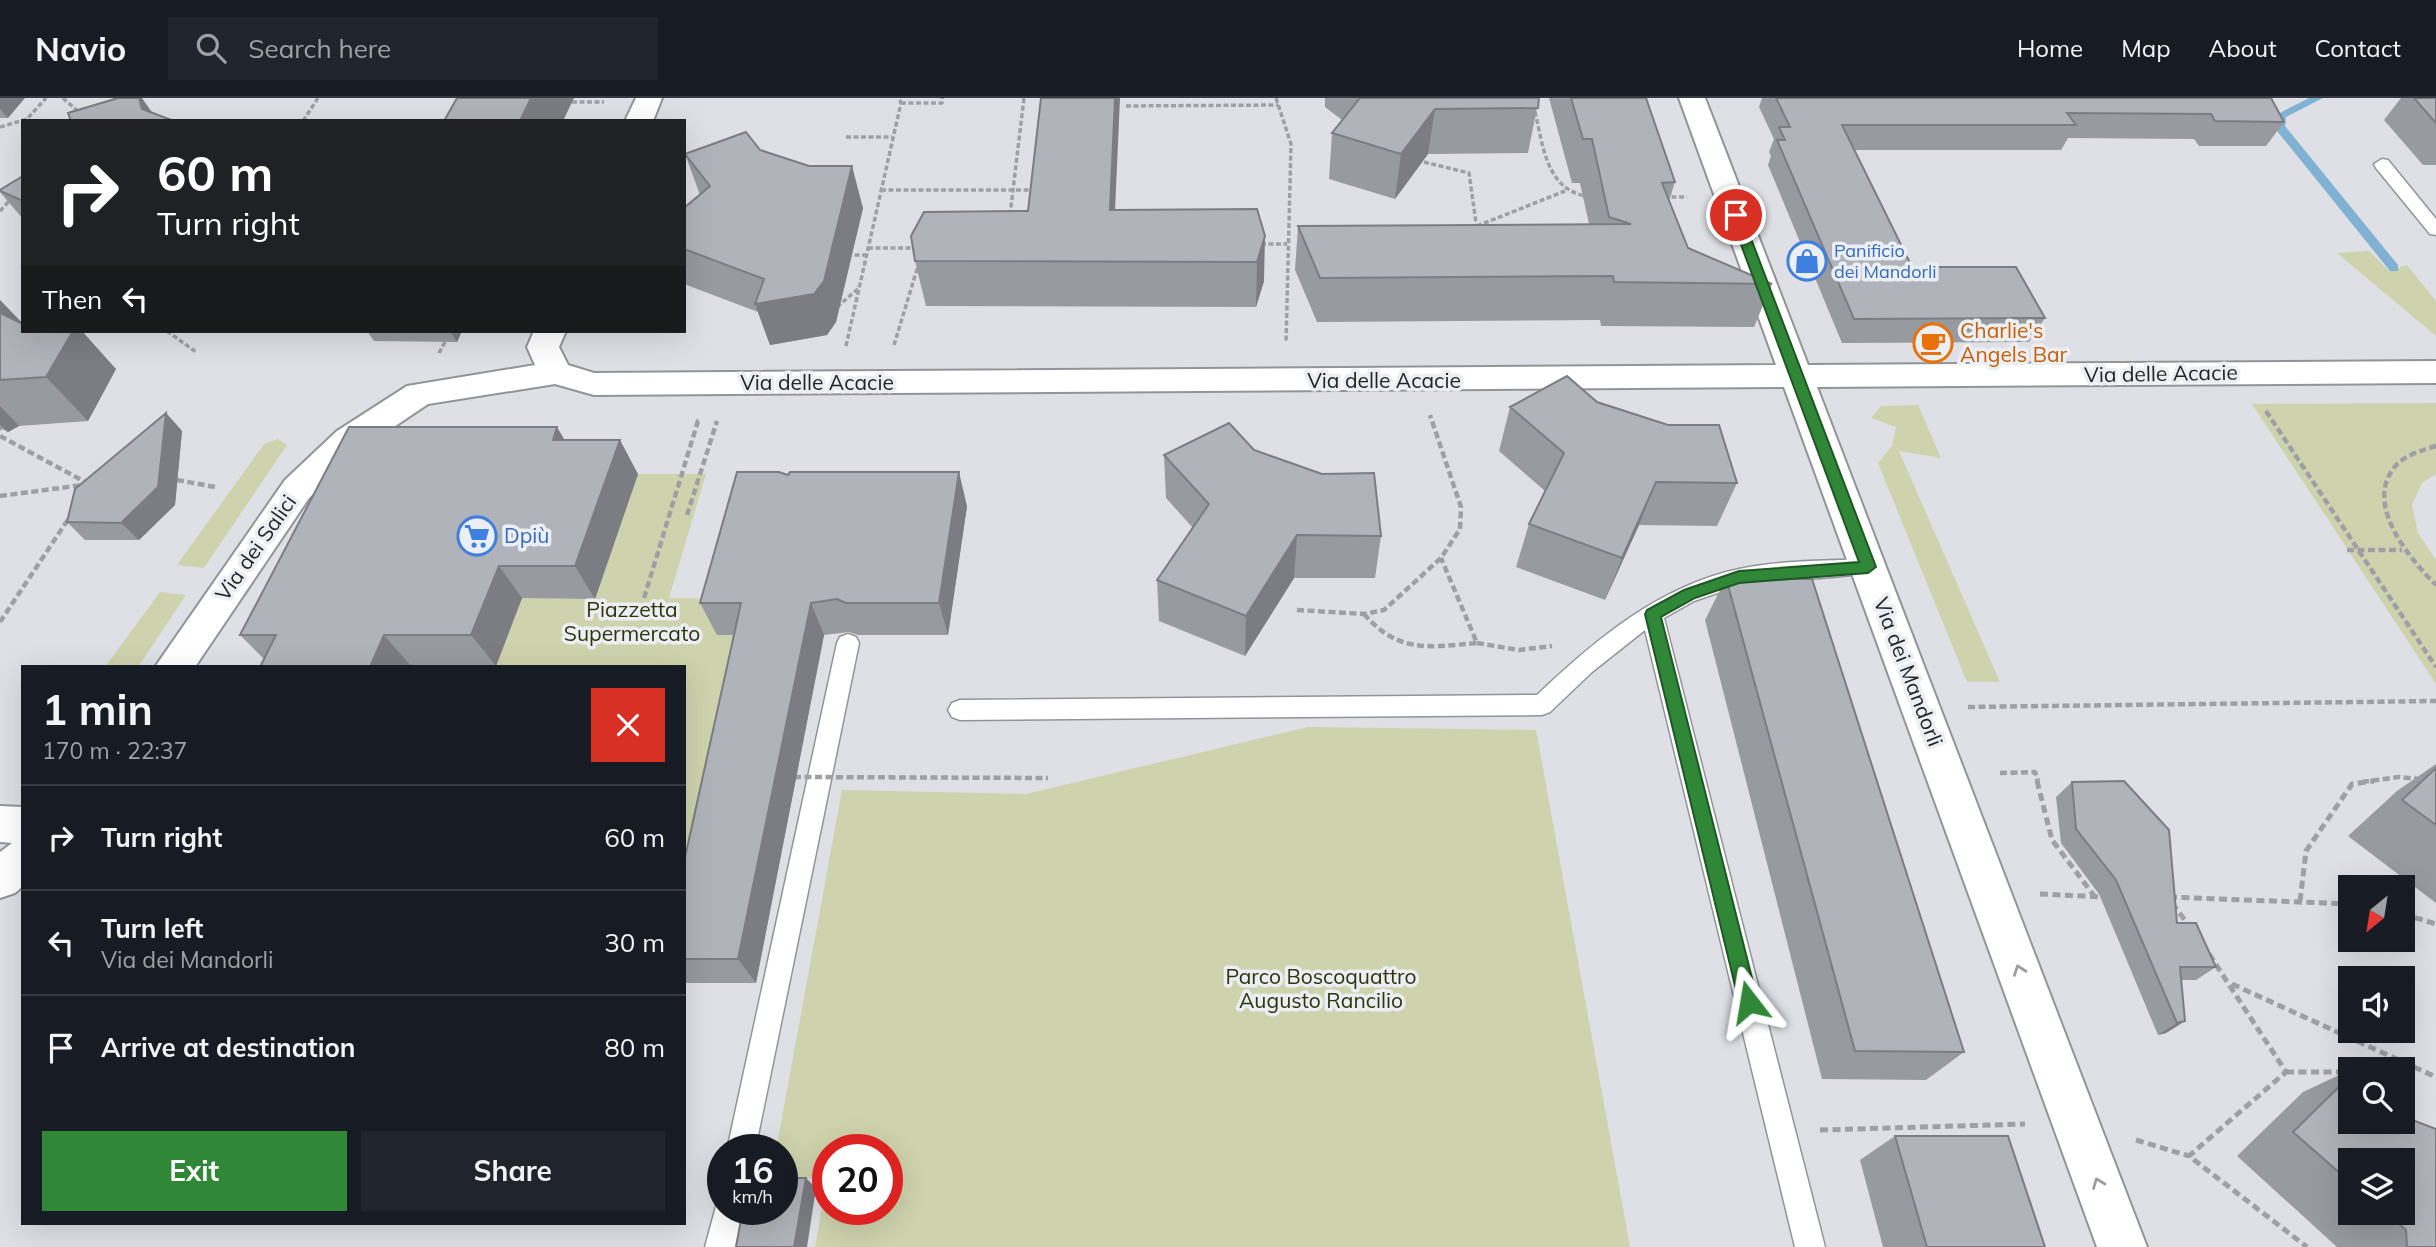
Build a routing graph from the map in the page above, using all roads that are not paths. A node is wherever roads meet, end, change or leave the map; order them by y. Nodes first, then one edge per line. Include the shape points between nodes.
1 (649, 98) edge
2 (1692, 98) edge
3 (640, 119) edge
4 (2382, 164) dead end
5 (2436, 230) edge
6 (549, 333) edge
7 (2436, 372) edge
8 (555, 373) junction
9 (1797, 377) junction
10 (349, 440) joint
11 (1868, 567) junction
12 (1653, 614) junction
13 (848, 643) edge
14 (175, 665) edge
15 (960, 710) dead end
16 (0, 824) edge
17 (21, 825) edge
18 (21, 860) edge
19 (0, 879) edge
20 (744, 1134) edge
21 (725, 1225) edge
22 (720, 1247) edge
23 (1810, 1247) edge
24 (2122, 1247) edge

1 - 3 street
2 - 9 street, Via dei Mandorli
4 - 5 lane
6 - 8 street via 543,347
7 - 9 street, Via delle Acacie
8 - 9 street, Via delle Acacie via 594,384
8 - 10 street, Via delle Acacie via 419,394
9 - 11 street, Via dei Mandorli
10 - 14 street, Via dei Salici via 297,489
11 - 12 lane via 1739,577 1690,594
24 -> 11 street, Via dei Mandorli
12 - 15 lane via 1591,660 1542,705
12 - 23 lane
13 - 20 lane
16 - 17 street
18 - 19 street
21 - 22 lane

